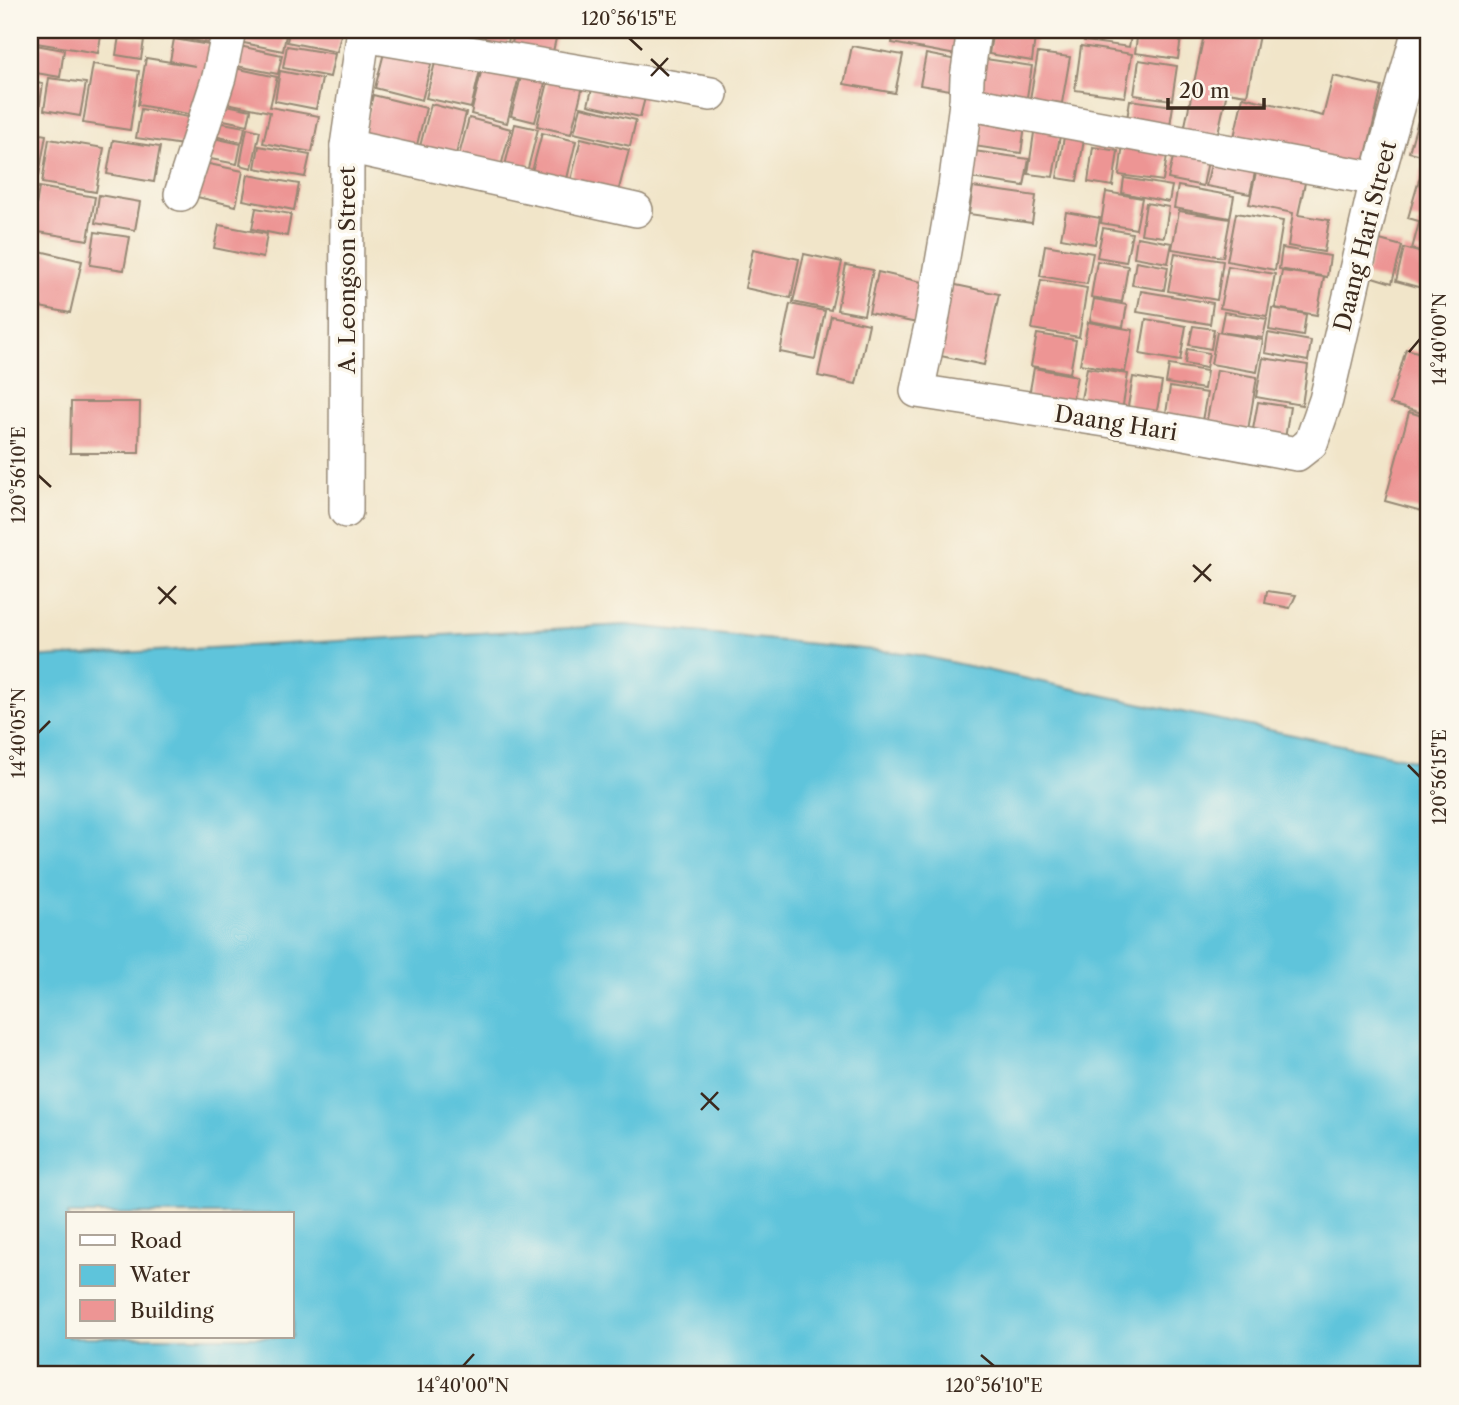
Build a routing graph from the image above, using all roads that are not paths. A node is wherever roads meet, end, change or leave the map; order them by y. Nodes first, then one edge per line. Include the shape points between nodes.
1 (229, 30) edge
2 (974, 30) edge
3 (1419, 30) edge
4 (363, 33) edge
5 (711, 94) dead end
6 (966, 103) junction
7 (347, 146) junction
8 (1377, 179) junction
9 (181, 194) dead end
10 (636, 209) dead end
11 (1311, 443) joint
12 (346, 511) dead end

1 - 9 street via 219,77
2 - 6 street
3 - 8 street, Daang Hari Street
4 - 5 street
4 - 7 street, A. Leongson Street
6 - 8 street
6 - 11 street, Daang Hari via 917,391 1297,454
7 - 10 street
7 - 12 street, A. Leongson Street
8 - 11 street, Daang Hari Street via 1326,400

